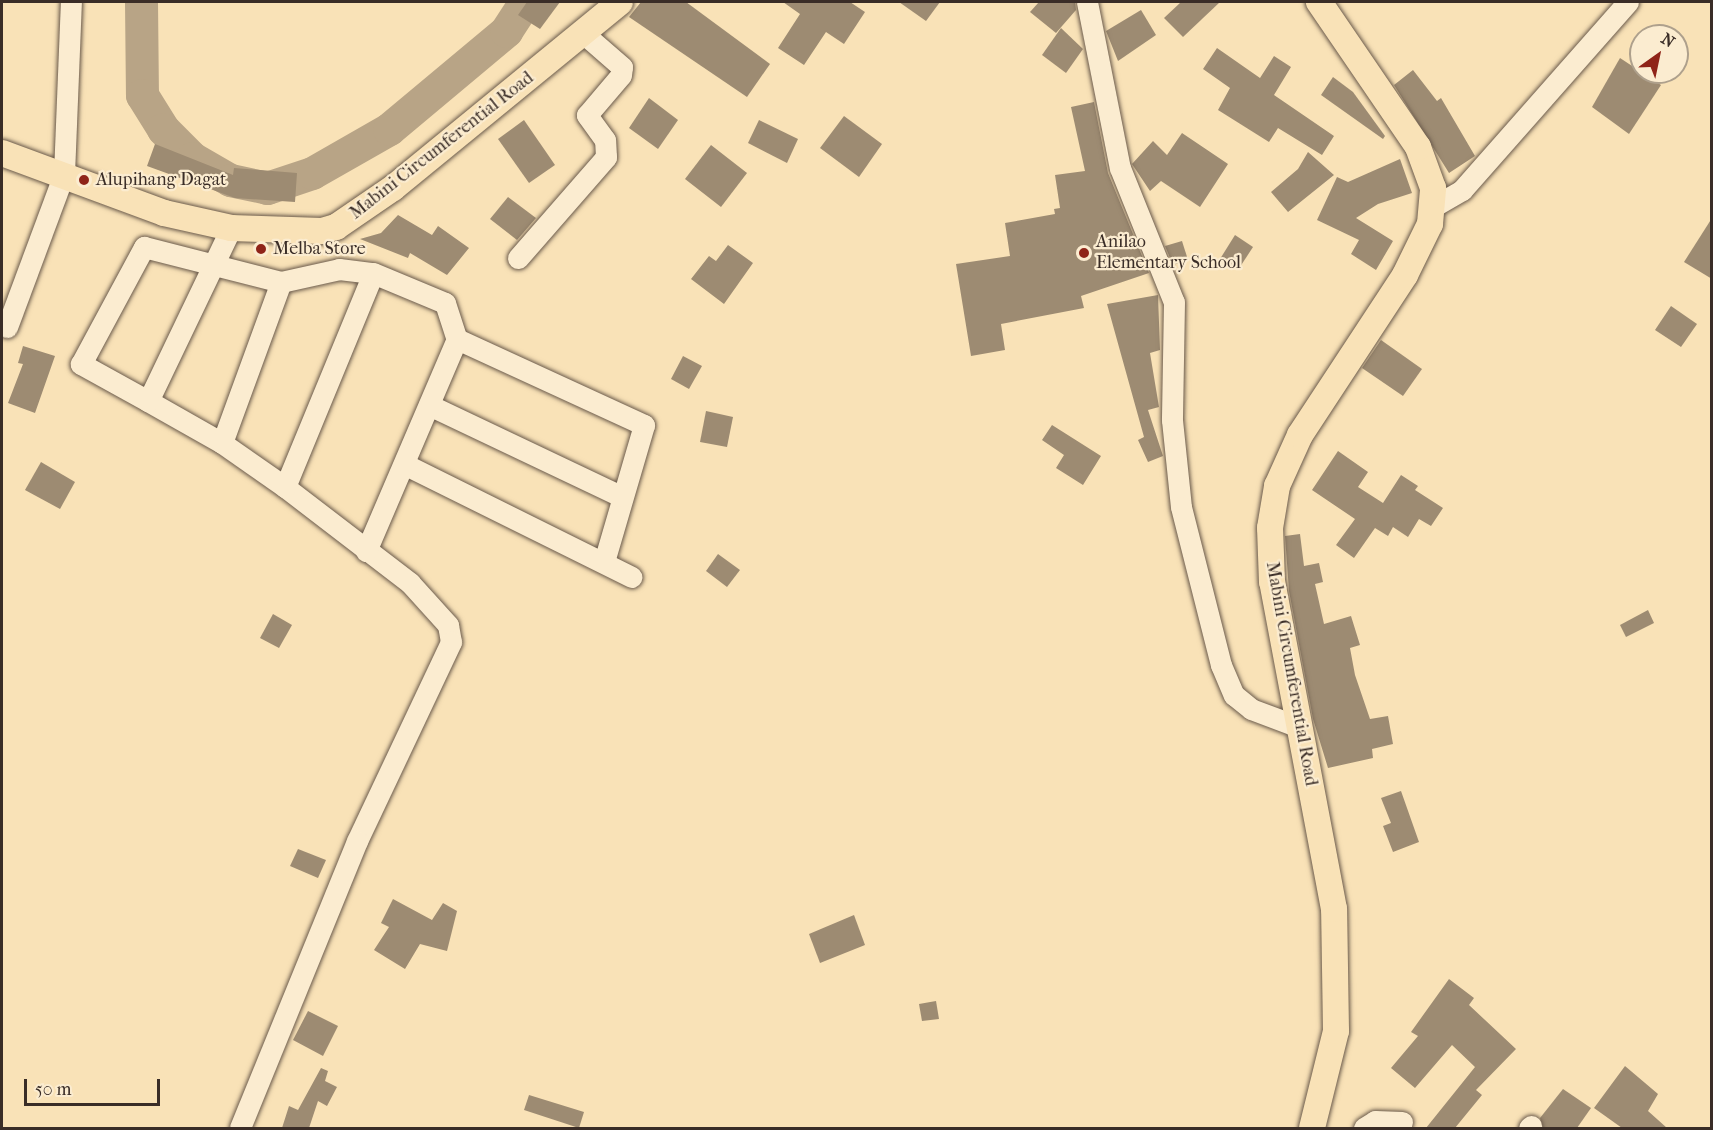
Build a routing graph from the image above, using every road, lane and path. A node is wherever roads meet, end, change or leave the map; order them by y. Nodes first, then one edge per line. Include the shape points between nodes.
1 (71, 2) edge
2 (620, 2) edge
3 (1087, 2) edge
4 (1319, 2) edge
5 (1628, 2) edge
6 (584, 34) junction
7 (2, 153) edge
8 (64, 174) junction
9 (1431, 208) junction
10 (231, 228) junction
11 (518, 258) dead end
12 (216, 263) junction
13 (373, 273) junction
14 (281, 282) junction
15 (7, 327) dead end
16 (457, 339) junction
17 (148, 401) junction
18 (429, 405) junction
19 (222, 443) junction
20 (404, 464) junction
21 (285, 487) junction
22 (621, 496) junction
23 (366, 551) junction
24 (604, 562) junction
25 (632, 577) dead end
26 (1299, 727) junction
27 (1402, 1122) dead end
28 (240, 1128) edge
29 (1312, 1128) edge
30 (1364, 1128) edge

1 - 8 street
2 - 6 main road, Mabini Circumferential Road
3 - 26 street via 1120,168 1174,302 1172,420 1181,507 1221,665 1234,695 1251,709
4 - 9 main road, Mabini Circumferential Road via 1418,147 1433,188
5 - 9 street via 1462,189
6 - 10 main road, Mabini Circumferential Road via 393,188 336,227 322,231
6 - 11 street via 622,67 621,75 587,115 605,140 606,157
7 - 8 main road, Mabini Circumferential Road
8 - 10 main road, Mabini Circumferential Road via 164,213
8 - 15 street
9 - 26 main road, Mabini Circumferential Road via 1430,224 1405,275 1300,435 1277,486 1270,528 1272,582
10 - 12 street
12 - 14 street
12 - 17 street
12 - 17 street via 144,247 81,364
13 - 14 street via 339,269
13 - 16 street via 445,303
13 - 21 street
14 - 19 street
16 - 18 street
16 - 22 street via 644,425
17 - 19 street
18 - 20 street
18 - 22 street
19 - 21 street
20 - 23 street
20 - 24 street
21 - 23 street
22 - 24 street
23 - 28 street via 410,583 448,625 451,642 357,841
24 - 25 street
26 - 29 main road, Mabini Circumferential Road via 1334,909 1338,992 1336,1031
27 - 30 street via 1375,1121

